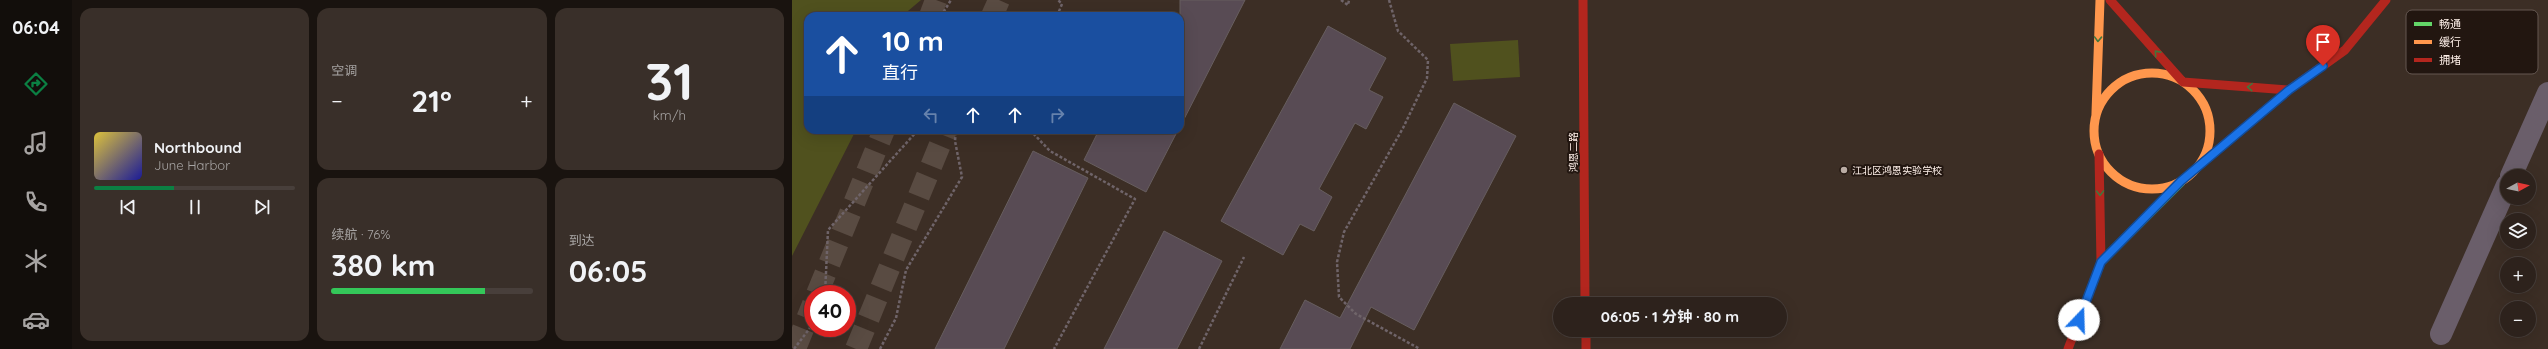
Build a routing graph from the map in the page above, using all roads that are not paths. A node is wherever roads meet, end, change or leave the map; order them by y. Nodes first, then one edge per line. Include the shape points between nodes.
1 (1583, 0) edge
2 (2100, 0) edge
3 (2110, 0) edge
4 (2386, 0) edge
5 (2183, 82) junction
6 (2289, 90) junction
7 (2548, 93) edge
8 (2096, 117) junction
9 (2099, 154) junction
10 (2196, 168) junction
11 (2514, 169) edge
12 (2181, 181) junction
13 (2500, 201) edge
14 (2101, 262) junction
15 (1585, 297) edge
16 (2441, 334) dead end
17 (1586, 337) edge
18 (1586, 349) edge
19 (2068, 349) edge

1 - 15 street, 鸿恩二路
2 -> 8 street
5 -> 3 street
4 - 6 street via 2345,50
6 -> 5 street
5 - 8 street via 2160,74 2148,73 2130,77 2114,86 2102,100
5 - 10 street via 2196,94 2207,112 2210,137 2206,151
6 - 10 street
7 - 11 street
8 - 9 street via 2094,136
9 - 12 street via 2108,169 2124,182 2142,188 2162,188
9 -> 14 street
10 - 12 street
12 - 14 street
13 - 16 street
14 - 19 street
17 - 18 street

